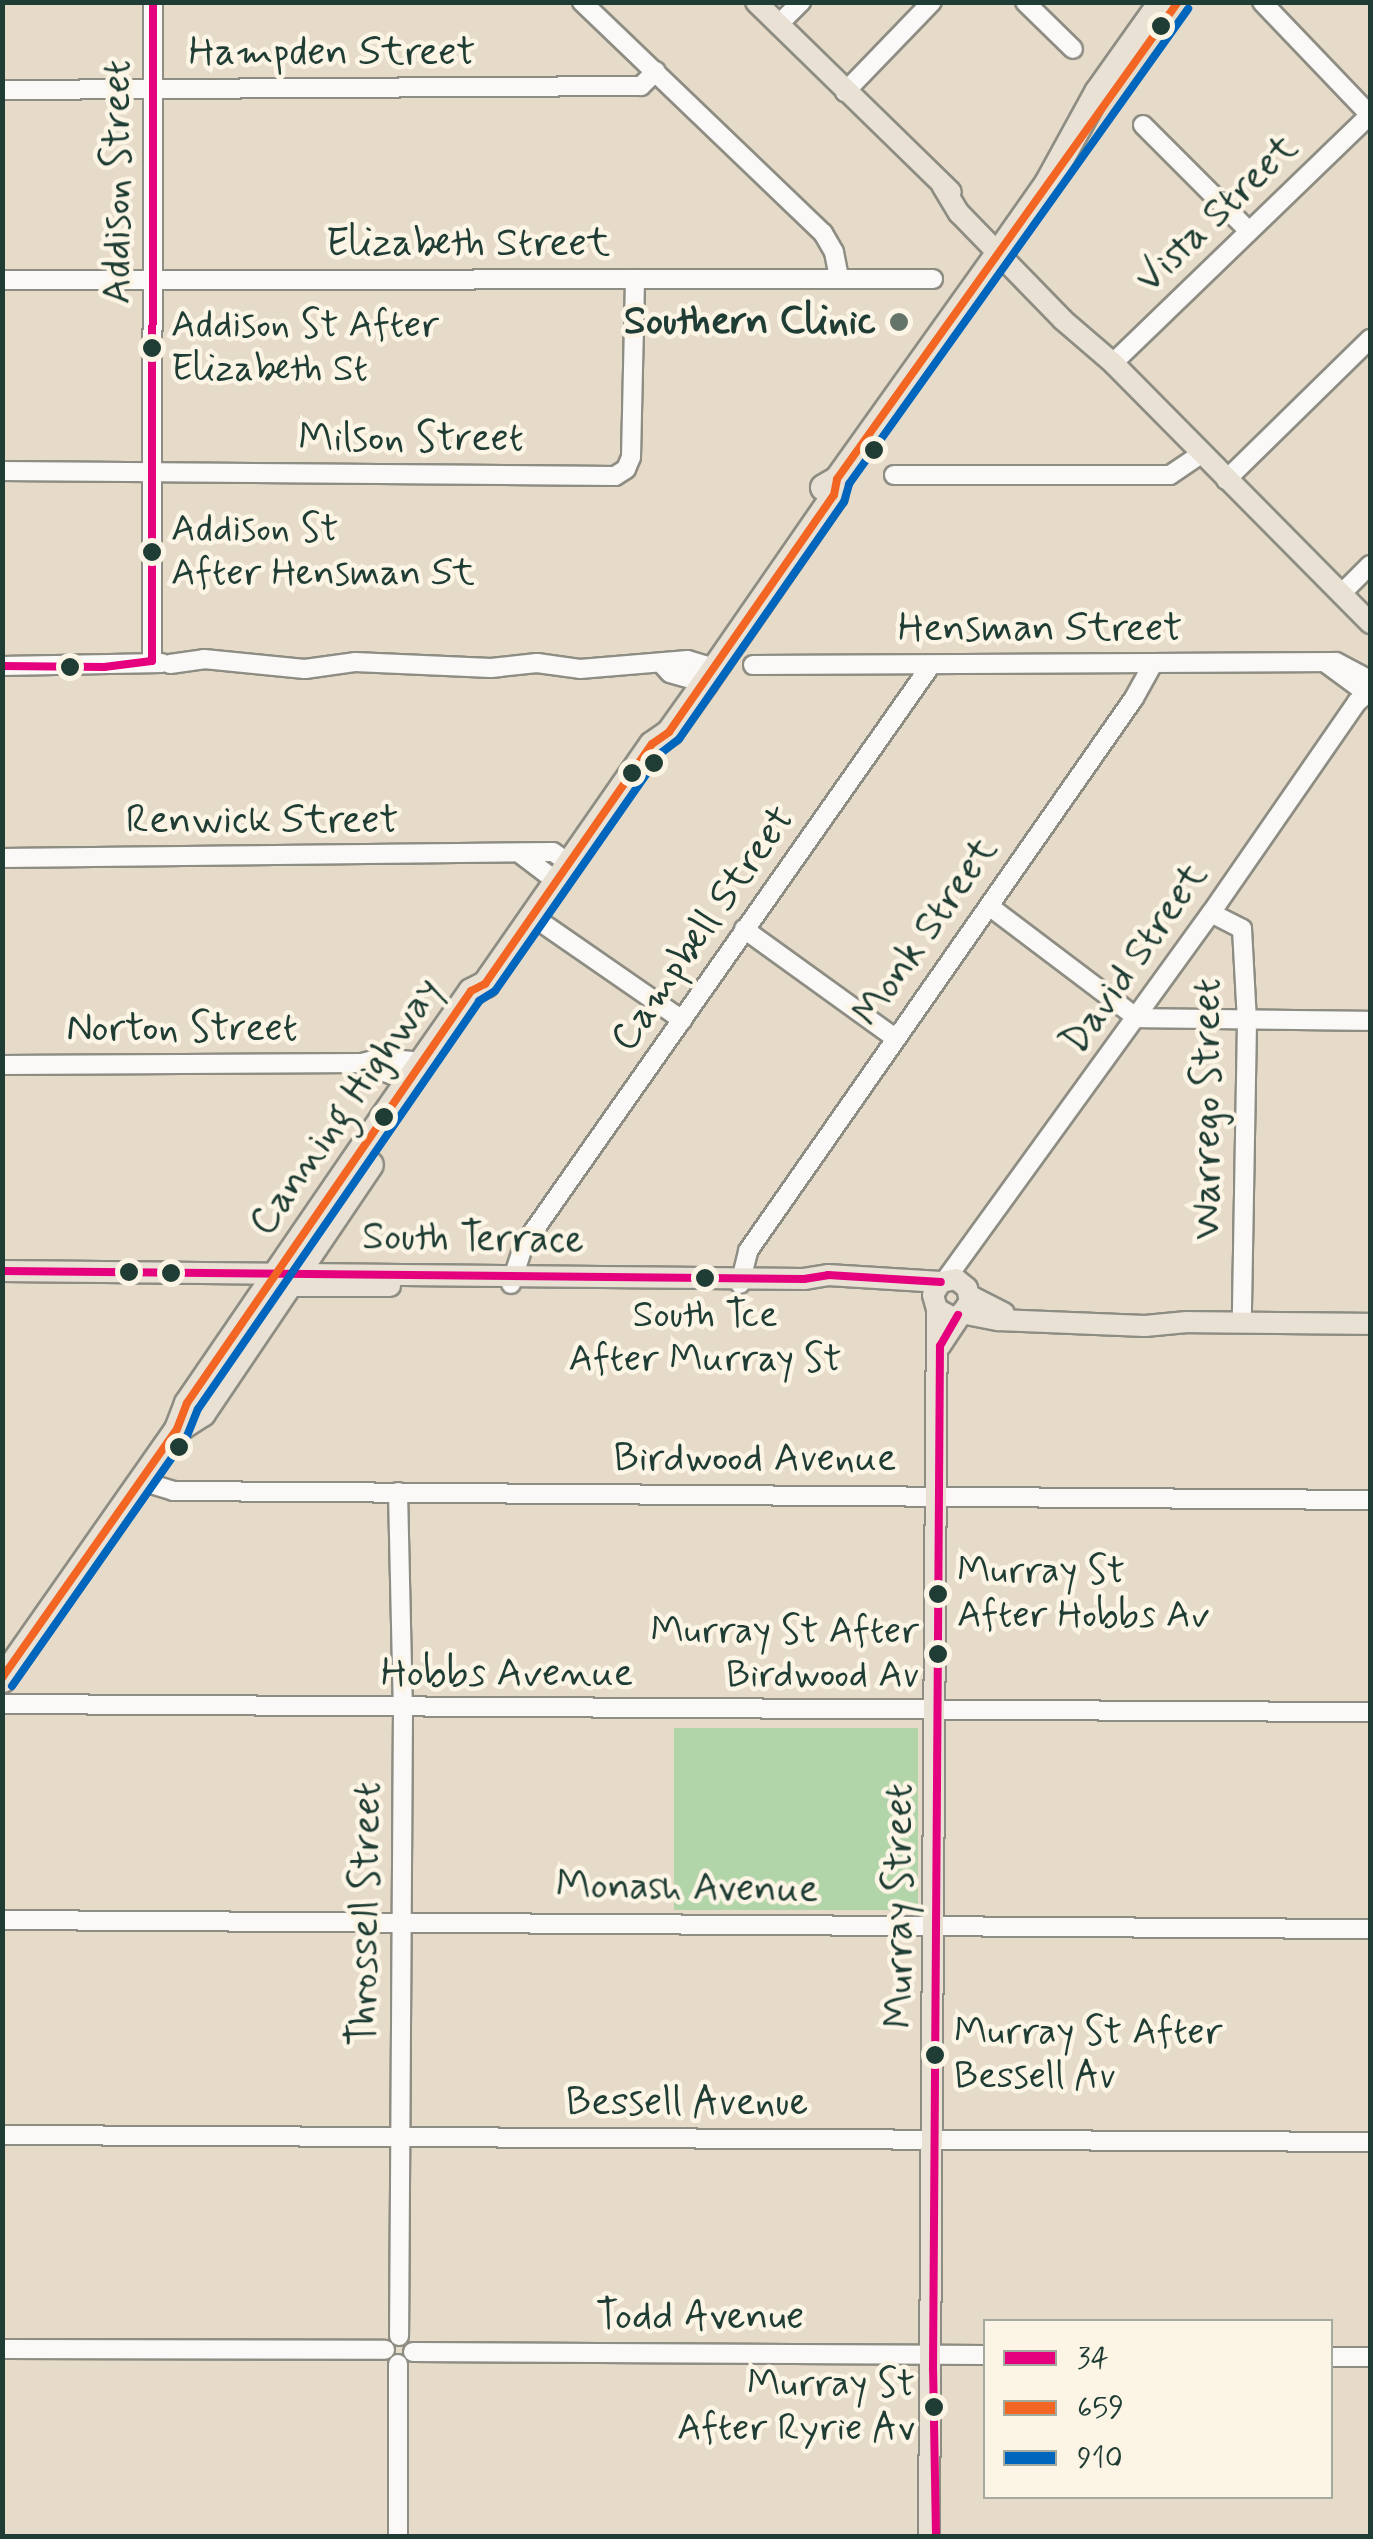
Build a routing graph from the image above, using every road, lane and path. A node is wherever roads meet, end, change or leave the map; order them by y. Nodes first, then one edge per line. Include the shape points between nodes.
1 (153, 2) edge
2 (582, 2) edge
3 (756, 2) edge
4 (800, 2) edge
5 (932, 2) edge
6 (1025, 2) edge
7 (1160, 2) edge
8 (1178, 2) edge
9 (1262, 2) edge
10 (778, 25) junction
11 (1073, 49) dead end
12 (656, 72) junction
13 (152, 89) junction
14 (2, 90) edge
15 (844, 92) junction
16 (1370, 115) edge
17 (1143, 126) dead end
18 (1057, 166) junction
19 (1249, 231) junction
20 (1002, 248) junction
21 (831, 278) junction
22 (154, 279) junction
23 (2, 280) edge
24 (634, 280) junction
25 (933, 280) dead end
26 (1370, 339) edge
27 (1113, 363) junction
28 (1200, 455) junction
29 (2, 471) edge
30 (153, 472) junction
31 (894, 475) dead end
32 (1226, 480) junction
33 (1370, 565) edge
34 (1340, 594) junction
35 (1370, 624) edge
36 (161, 662) junction
37 (753, 664) dead end
38 (1153, 664) junction
39 (931, 665) junction
40 (2, 666) edge
41 (702, 673) junction
42 (1366, 687) edge
43 (2, 858) edge
44 (562, 872) junction
45 (989, 906) junction
46 (1211, 913) junction
47 (532, 916) junction
48 (744, 929) junction
49 (484, 984) junction
50 (1136, 1018) junction
51 (682, 1020) junction
52 (1370, 1021) edge
53 (1247, 1022) junction
54 (894, 1037) junction
55 (2, 1066) edge
56 (415, 1071) junction
57 (2, 1271) edge
58 (284, 1279) junction
59 (521, 1279) junction
60 (748, 1281) junction
61 (2, 1283) edge
62 (951, 1297) junction
63 (1242, 1320) junction
64 (1370, 1320) edge
65 (141, 1481) junction
66 (398, 1492) junction
67 (938, 1495) junction
68 (1370, 1500) edge
69 (2, 1679) edge
70 (2, 1704) edge
71 (403, 1708) junction
72 (937, 1711) junction
73 (1370, 1712) edge
74 (2, 1920) edge
75 (400, 1921) junction
76 (936, 1925) junction
77 (1370, 1929) edge
78 (2, 2135) edge
79 (398, 2137) junction
80 (934, 2139) junction
81 (1370, 2142) edge
82 (2, 2349) edge
83 (933, 2354) junction
84 (399, 2355) junction
85 (983, 2355) edge
86 (1333, 2357) edge
87 (1370, 2357) edge
88 (933, 2533) edge
89 (398, 2536) edge

1 - 13 street, Addison Street
2 - 12 street
3 - 10 main road
4 - 10 street
5 - 15 street
6 - 11 street
7 - 18 highway, Canning Highway via 1097,92
8 - 18 highway, Canning Highway
9 - 16 street
10 - 15 main road
12 - 13 street, Hampden Street via 641,86
12 - 21 street via 810,225
13 - 14 street, Hampden Street
13 - 22 street, Addison Street
15 - 20 main road
16 - 19 street, Vista Street
17 - 19 street
18 - 20 highway, Canning Highway
19 - 27 street, Vista Street
20 - 27 main road via 1085,324
20 - 41 highway, Canning Highway via 836,480 834,495
21 - 24 street, Elizabeth Street
21 - 25 street, Elizabeth Street
22 - 23 street, Elizabeth Street
22 - 24 street, Elizabeth Street
22 - 30 street, Addison Street
24 - 30 street, Milson Street via 631,457 615,476
26 - 32 street
27 - 28 main road
28 - 31 street via 1170,475
28 - 32 main road
29 - 30 street, Milson Street
30 - 36 street, Addison Street
32 - 34 main road
33 - 34 street
34 - 35 main road
36 - 40 street
36 - 41 street via 305,669 382,662 580,669 660,663 670,673
37 - 39 street, Hensman Street
38 - 39 street, Hensman Street
38 - 42 street, Hensman Street via 1327,664
38 - 45 street, Monk Street
39 - 48 street, Campbell Street
41 - 44 highway, Canning Highway via 669,732 652,744
42 - 46 street, David Street
43 - 44 street, Renwick Street via 553,852
44 - 47 highway, Canning Highway
45 - 50 street
45 - 54 street, Monk Street
46 - 50 street, David Street
46 - 53 street, Warrego Street via 1242,929
47 - 49 highway, Canning Highway
47 - 51 street
48 - 51 street, Campbell Street
48 - 54 street
49 - 56 highway, Canning Highway via 472,990
49 - 58 highway, Canning Highway via 485,997
50 - 53 street
50 - 62 street, David Street via 968,1254
51 - 59 street, Campbell Street via 523,1246
52 - 53 street
53 - 63 street, Warrego Street
54 - 60 street, Monk Street via 748,1250
55 - 56 street, Norton Street via 362,1063
56 - 58 highway, Canning Highway
57 - 58 main road, South Terrace
58 - 59 main road, South Terrace
58 - 61 main road, South Terrace
58 - 65 highway, Canning Highway via 202,1414 177,1429
59 - 60 main road, South Terrace
60 - 62 main road, South Terrace via 900,1286
62 - 63 main road, South Terrace via 998,1320 1146,1326
62 - 67 main road, Murray Street via 935,1329
63 - 64 main road, South Terrace
65 - 66 street, Birdwood Avenue via 173,1491
65 - 69 highway, Canning Highway
66 - 67 street, Birdwood Avenue
66 - 71 street, Throssell Street
67 - 68 street, Birdwood Avenue
67 - 72 main road, Murray Street
70 - 71 street, Hobbs Avenue
71 - 72 street, Hobbs Avenue
71 - 75 street, Throssell Street
72 - 73 street, Hobbs Avenue
72 - 76 main road, Murray Street
74 - 75 street, Monash Avenue
75 - 76 street, Monash Avenue
75 - 79 street, Throssell Street
76 - 77 street, Monash Avenue
76 - 80 main road, Murray Street
78 - 79 street, Bessell Avenue
79 - 80 street, Bessell Avenue
79 - 84 street, Throssell Street via 399,2336 388,2342
80 - 81 street, Bessell Avenue
80 - 83 main road, Murray Street
82 - 84 street, Todd Avenue
83 - 84 street, Todd Avenue
83 - 85 street, Todd Avenue
83 - 88 main road, Murray Street
84 - 89 street
86 - 87 street

